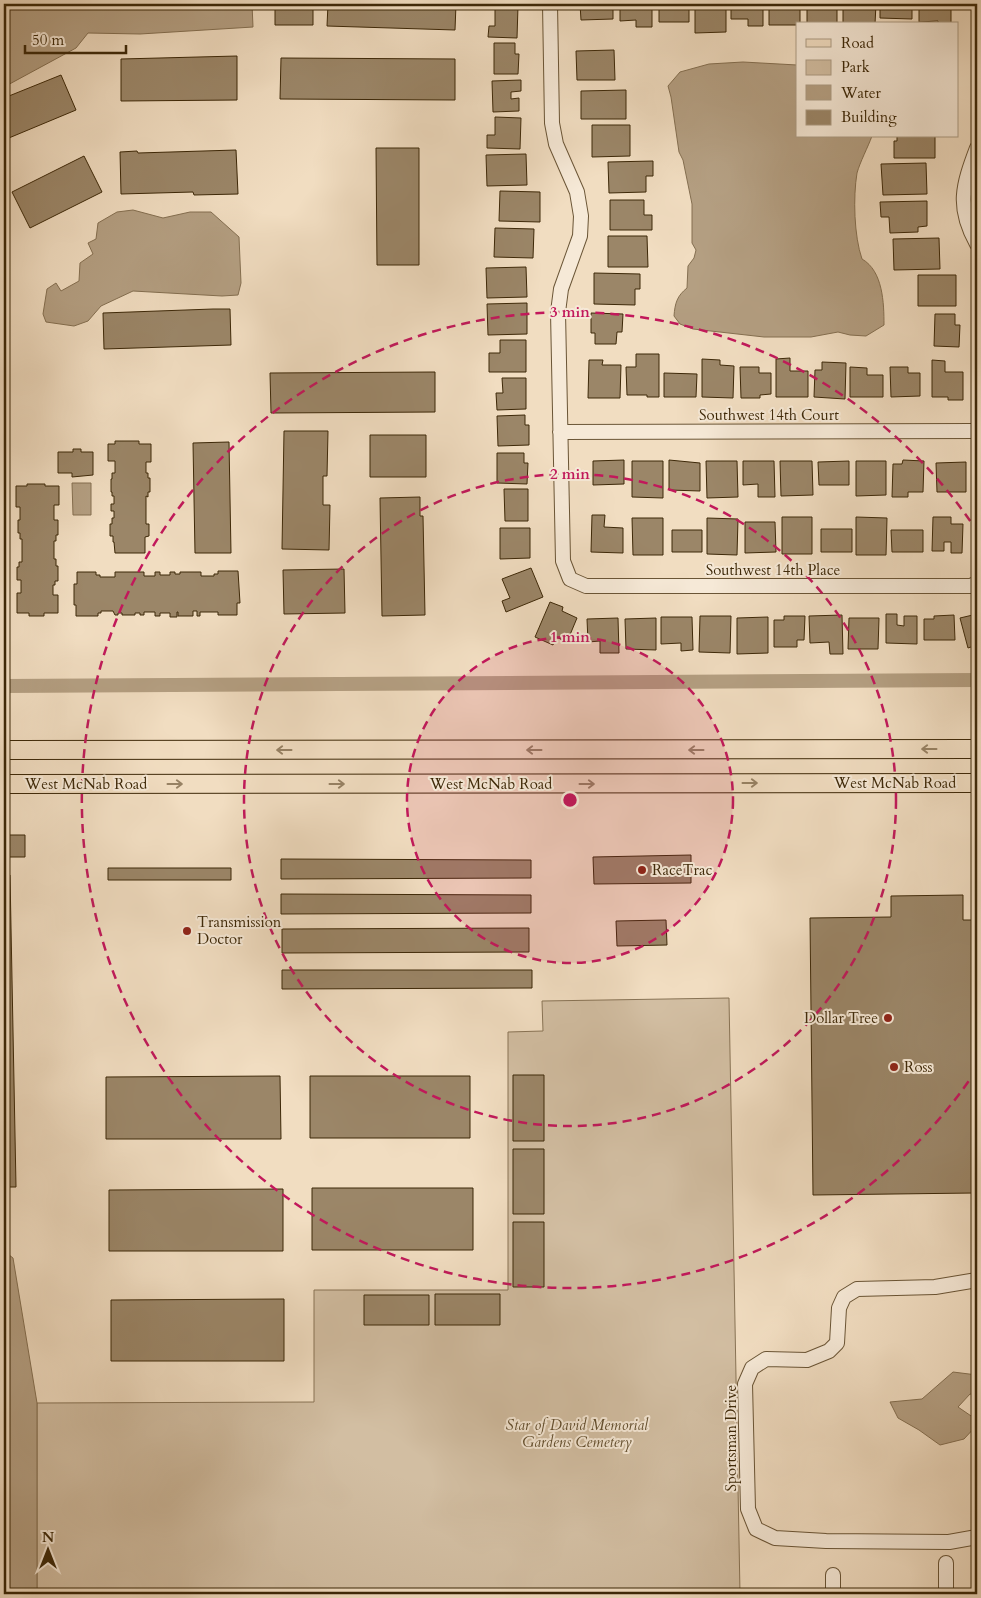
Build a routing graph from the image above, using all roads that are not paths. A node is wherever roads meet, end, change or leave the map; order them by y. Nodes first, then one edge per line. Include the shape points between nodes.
1 (550, 4) edge
2 (977, 148) edge
3 (977, 244) edge
4 (977, 431) edge
5 (560, 432) junction
6 (977, 583) edge
7 (977, 749) edge
8 (4, 750) edge
9 (977, 783) edge
10 (4, 784) edge
11 (977, 1280) edge
12 (977, 1537) edge
13 (946, 1563) dead end
14 (833, 1575) dead end
15 (833, 1594) edge
16 (946, 1594) edge

1 - 5 street via 552,123 556,144 577,192 581,216 580,236 561,288 558,312
2 - 3 street via 967,176 963,202 965,218
4 - 5 street, Southwest 14th Court
5 - 6 street, Southwest 14th Place via 563,560 570,579 586,586 971,586
7 -> 8 main road
10 -> 9 main road, West McNab Road
11 - 12 street, Sportsman Drive via 935,1287 857,1289 844,1298 839,1308 837,1344 829,1351 807,1360 766,1360 752,1368 745,1384 748,1509 756,1529 775,1538 826,1541 949,1542
13 - 16 street
14 - 15 street

